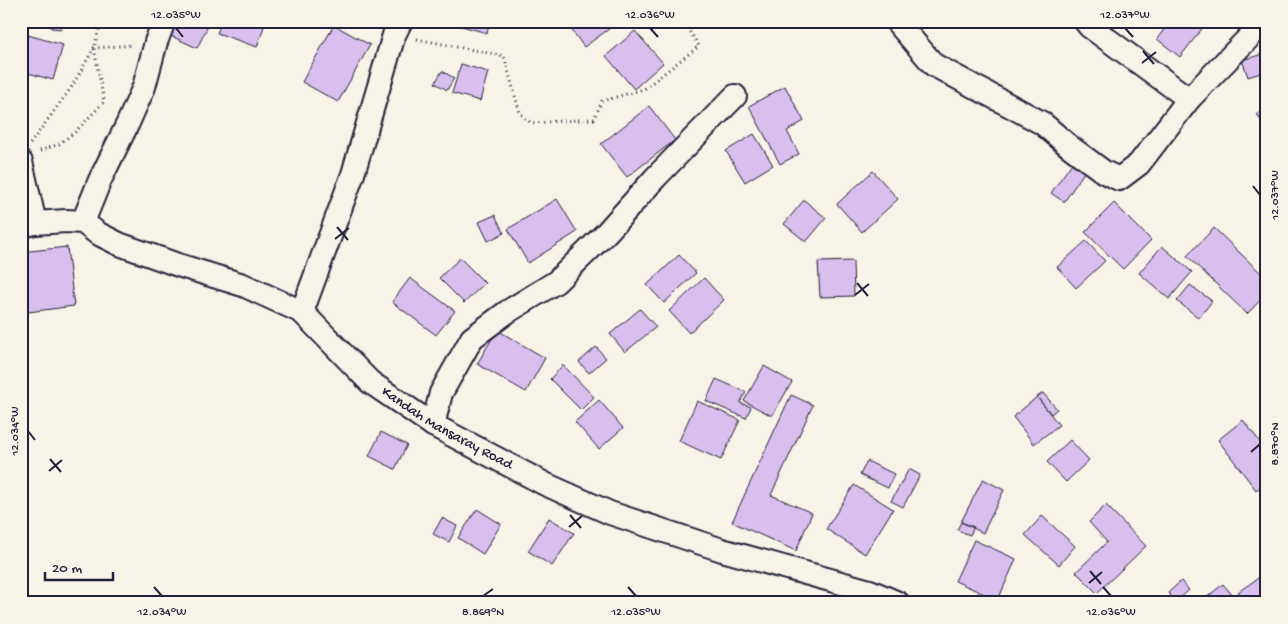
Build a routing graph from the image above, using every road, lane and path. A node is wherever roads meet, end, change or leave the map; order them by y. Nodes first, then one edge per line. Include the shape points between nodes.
1 (101, 21) edge
2 (164, 21) edge
3 (684, 21) edge
4 (896, 21) edge
5 (1085, 21) edge
6 (1265, 21) edge
7 (397, 28) edge
8 (156, 42) junction
9 (94, 48) junction
10 (735, 96) dead end
11 (1189, 99) junction
12 (29, 154) edge
13 (83, 222) junction
14 (28, 225) edge
15 (302, 312) junction
16 (433, 425) junction
17 (898, 603) edge

1 - 9 path
2 - 8 street
3 - 7 path via 699,46 644,89 602,101 594,119 531,123 520,113 504,56
4 - 11 street via 934,65 1042,123 1104,172 1119,179 1139,164
5 - 11 street
6 - 11 street
7 - 15 street via 353,174
8 - 9 path
8 - 13 street via 144,87
9 - 12 path
9 - 12 path via 104,102 58,144
10 - 16 street via 556,282 472,338 440,393
12 - 14 street
13 - 14 street
13 - 15 street, Kandah Mansaray Road via 119,244 243,285
15 - 16 street, Kandah Mansaray Road via 370,382
16 - 17 street, Kandah Mansaray Road via 545,484 610,513

